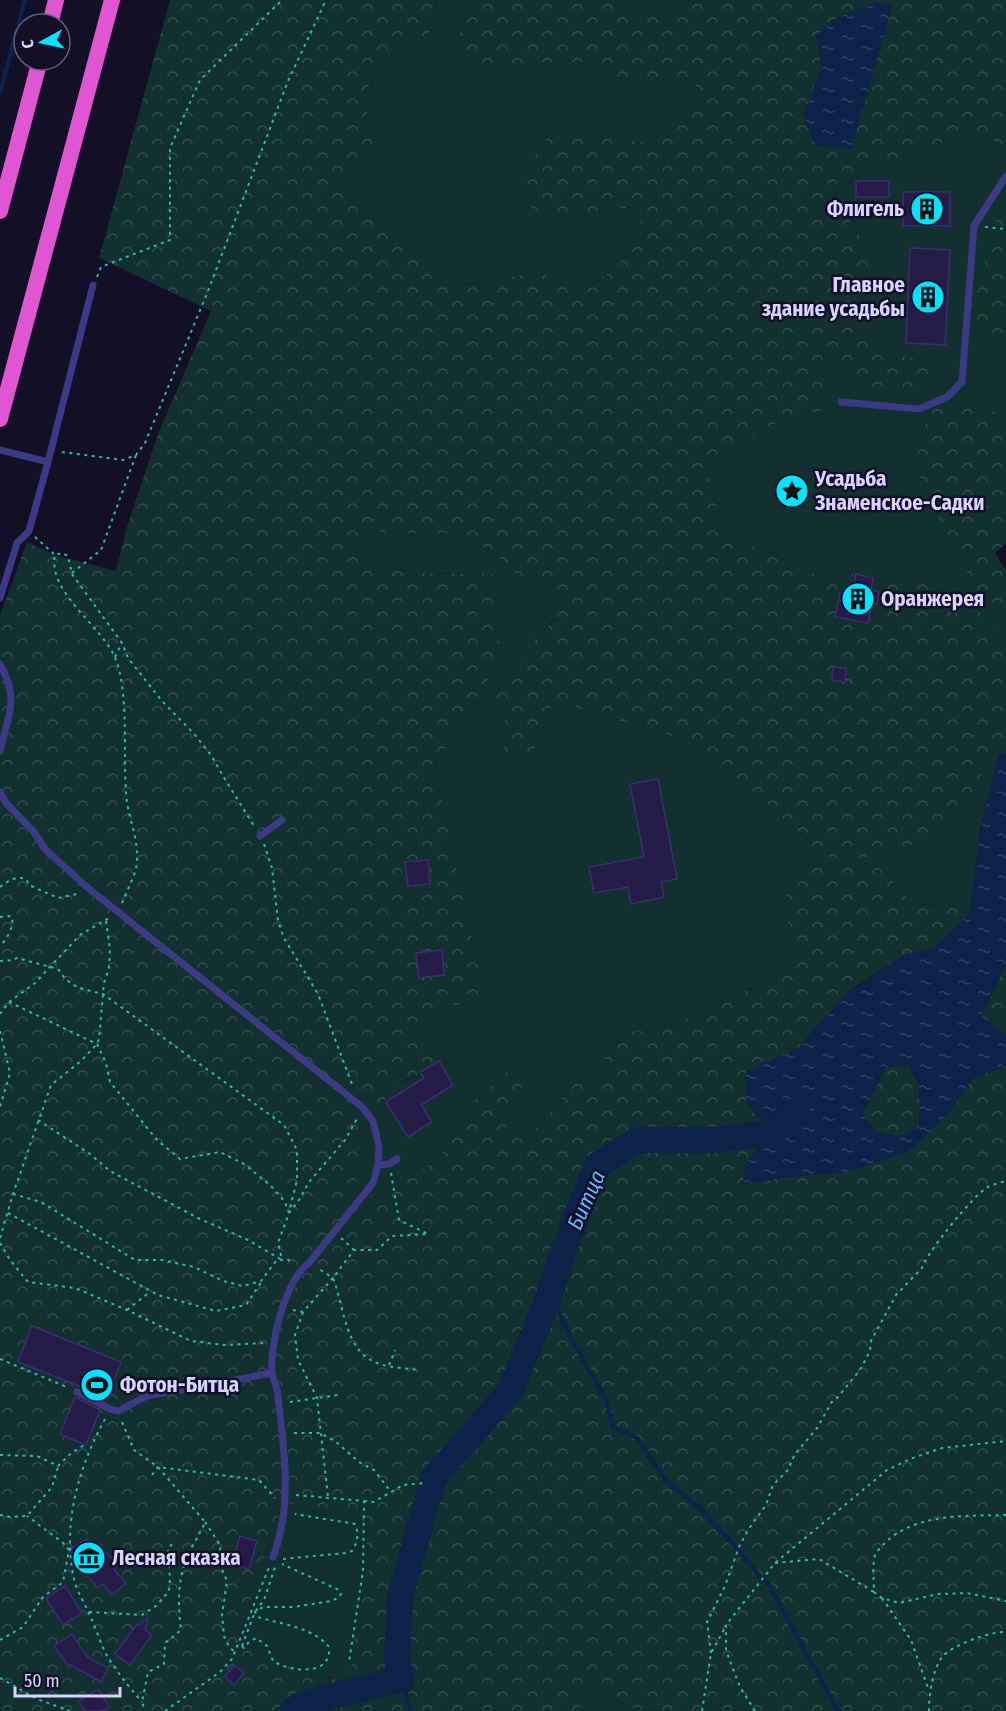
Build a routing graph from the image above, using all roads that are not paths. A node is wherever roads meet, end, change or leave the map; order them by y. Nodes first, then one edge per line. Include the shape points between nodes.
1 (112, 0) edge
2 (37, 72) edge
3 (1006, 176) edge
4 (0, 211) edge
5 (93, 285) road end
6 (841, 402) dead end
7 (0, 419) edge
8 (0, 450) edge
9 (48, 462) junction
10 (0, 598) edge
11 (0, 664) edge
12 (0, 751) edge
13 (0, 792) edge
14 (282, 820) dead end
15 (260, 836) road end
16 (397, 1159) dead end
17 (378, 1165) junction
18 (272, 1373) junction
19 (78, 1392) road end
20 (276, 1558) road end

1 - 7 highway
2 - 4 highway
3 - 6 lane via 974,226 962,382 947,397 919,409
5 - 9 lane
8 - 9 lane
9 - 10 lane via 29,531 17,543
11 - 12 lane via 12,700
13 - 17 lane via 45,849 117,914 362,1107 372,1121 379,1147
14 - 15 lane
16 - 17 lane
17 - 18 lane via 373,1183 300,1269 282,1308
18 - 19 lane via 147,1396 114,1410
18 - 20 lane via 278,1396 287,1512

